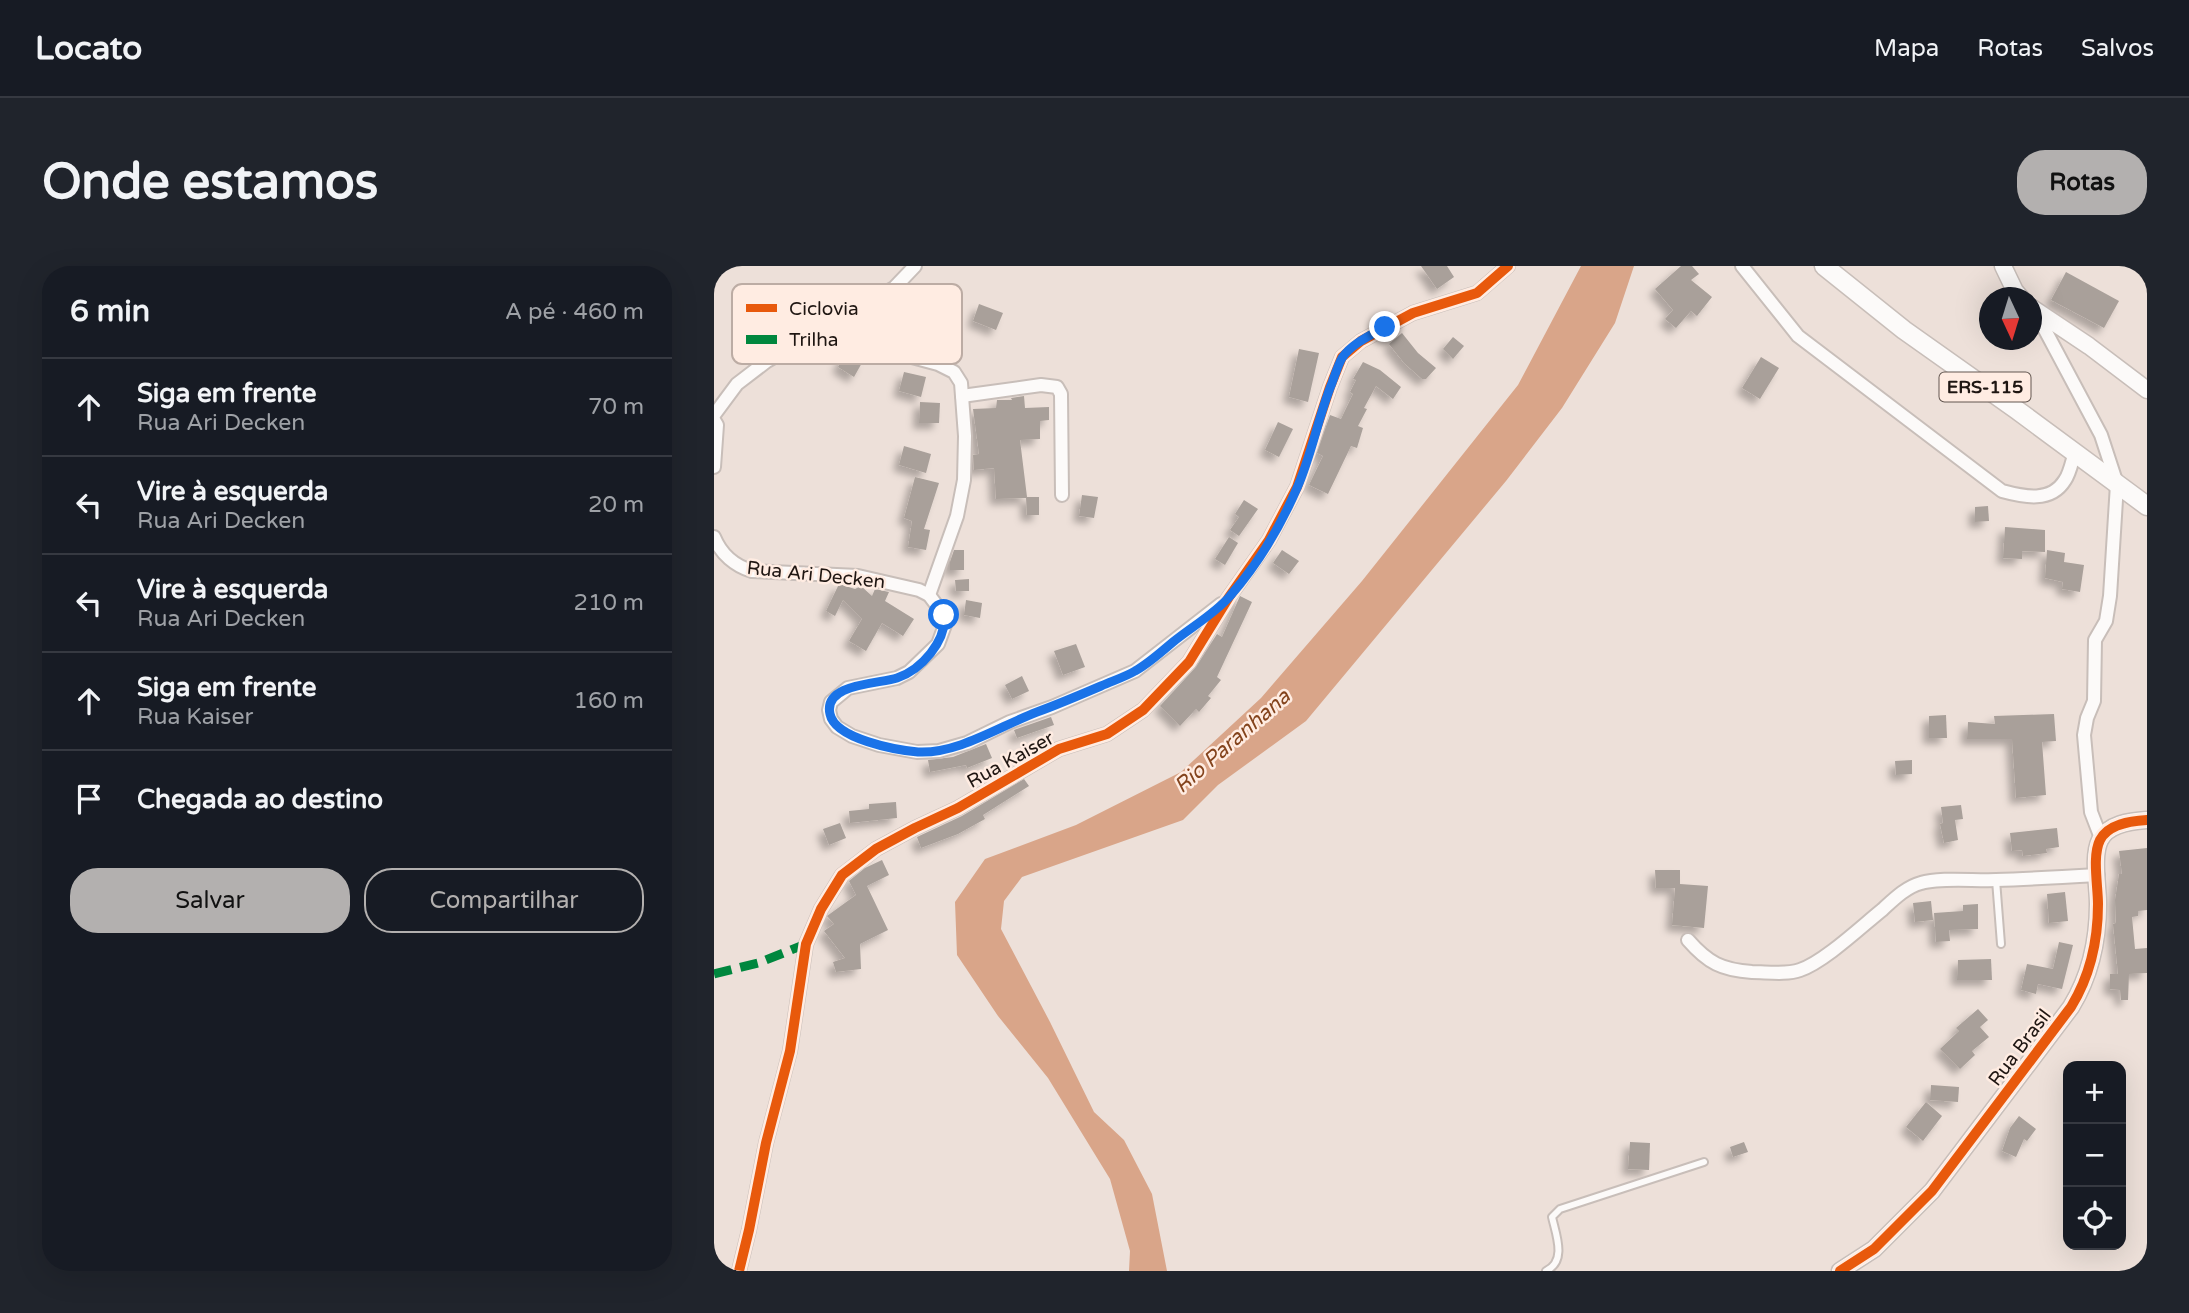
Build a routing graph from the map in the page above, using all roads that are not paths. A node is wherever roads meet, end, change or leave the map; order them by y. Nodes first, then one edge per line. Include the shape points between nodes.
1 (915, 266) edge
2 (1508, 266) edge
3 (1742, 266) edge
4 (1824, 266) edge
5 (2003, 266) edge
6 (898, 284) edge
7 (2013, 287) edge
8 (2042, 315) edge
9 (2042, 325) edge
10 (763, 364) edge
11 (938, 364) edge
12 (2147, 390) edge
13 (962, 396) junction
14 (714, 418) edge
15 (2075, 452) junction
16 (714, 467) edge
17 (2117, 484) junction
18 (1062, 495) dead end
19 (2147, 506) edge
20 (714, 537) edge
21 (929, 595) junction
22 (1229, 597) junction
23 (2147, 820) edge
24 (2101, 838) junction
25 (2098, 875) junction
26 (1996, 880) junction
27 (1688, 940) dead end
28 (2001, 944) dead end
29 (1704, 1162) dead end
30 (739, 1271) edge
31 (1546, 1271) edge
32 (1840, 1271) edge

1 - 6 street
2 - 22 street, Rua Kaiser via 1477,293 1413,313 1361,341 1342,358 1297,487 1269,540
3 - 15 street via 1798,336 2002,491 2028,498 2050,494 2065,481
4 - 15 main road, ERS-115 via 1904,330
5 - 7 street
8 - 12 street
9 - 17 street via 2101,435
10 - 14 street via 737,384
11 - 13 street via 954,372
13 - 18 street via 1041,384 1058,387
13 - 21 street via 964,481 957,516
14 - 16 street
15 - 17 main road, ERS-115
17 - 19 main road, ERS-115
17 - 24 street via 2110,596 2106,621 2095,640 2094,701 2084,735 2091,812
20 - 21 street, Rua Ari Decken via 718,548 740,568 858,576
21 - 22 street via 944,615 937,644 909,672 838,694 829,710 837,727 879,745 917,752 967,743 1135,671
22 - 30 street, Rua Kaiser via 1189,663 1143,710 1107,734 1059,749 886,844 842,875 806,944 790,1051
23 - 24 street via 2113,827
24 - 25 street, Rua Brasil
25 - 26 street
25 - 32 street, Rua Brasil via 2089,970 2071,1007 1932,1191 1874,1249
26 - 27 street via 1913,885 1846,940 1800,970 1728,970
26 - 28 lane
29 - 31 lane via 1560,1209 1552,1217 1560,1255

